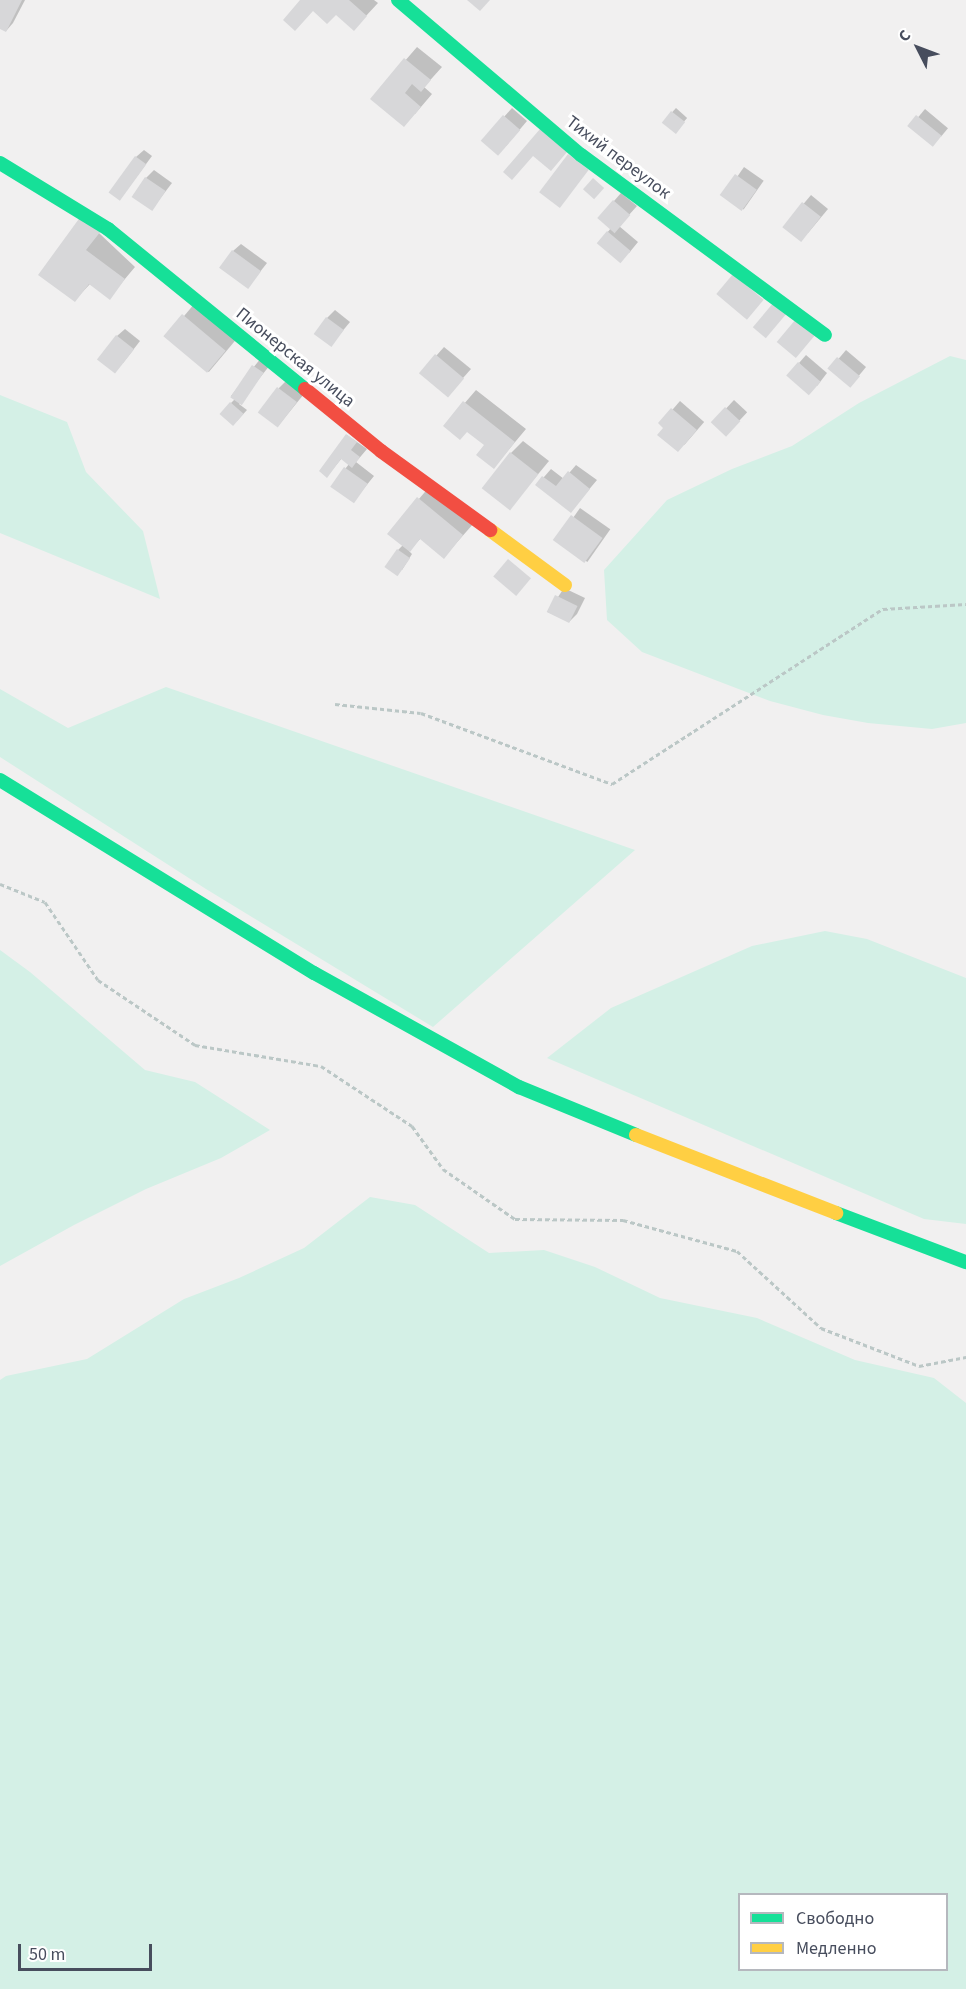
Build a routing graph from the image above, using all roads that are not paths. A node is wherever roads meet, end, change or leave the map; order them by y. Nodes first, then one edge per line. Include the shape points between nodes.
1 (398, 0) edge
2 (0, 163) edge
3 (825, 335) dead end
4 (565, 585) dead end
5 (0, 780) edge
6 (966, 1262) edge

1 - 3 street, Тихий переулок via 581,154
2 - 4 street, Пионерская улица via 108,229 381,451
5 - 6 street via 314,974 519,1087 706,1164

